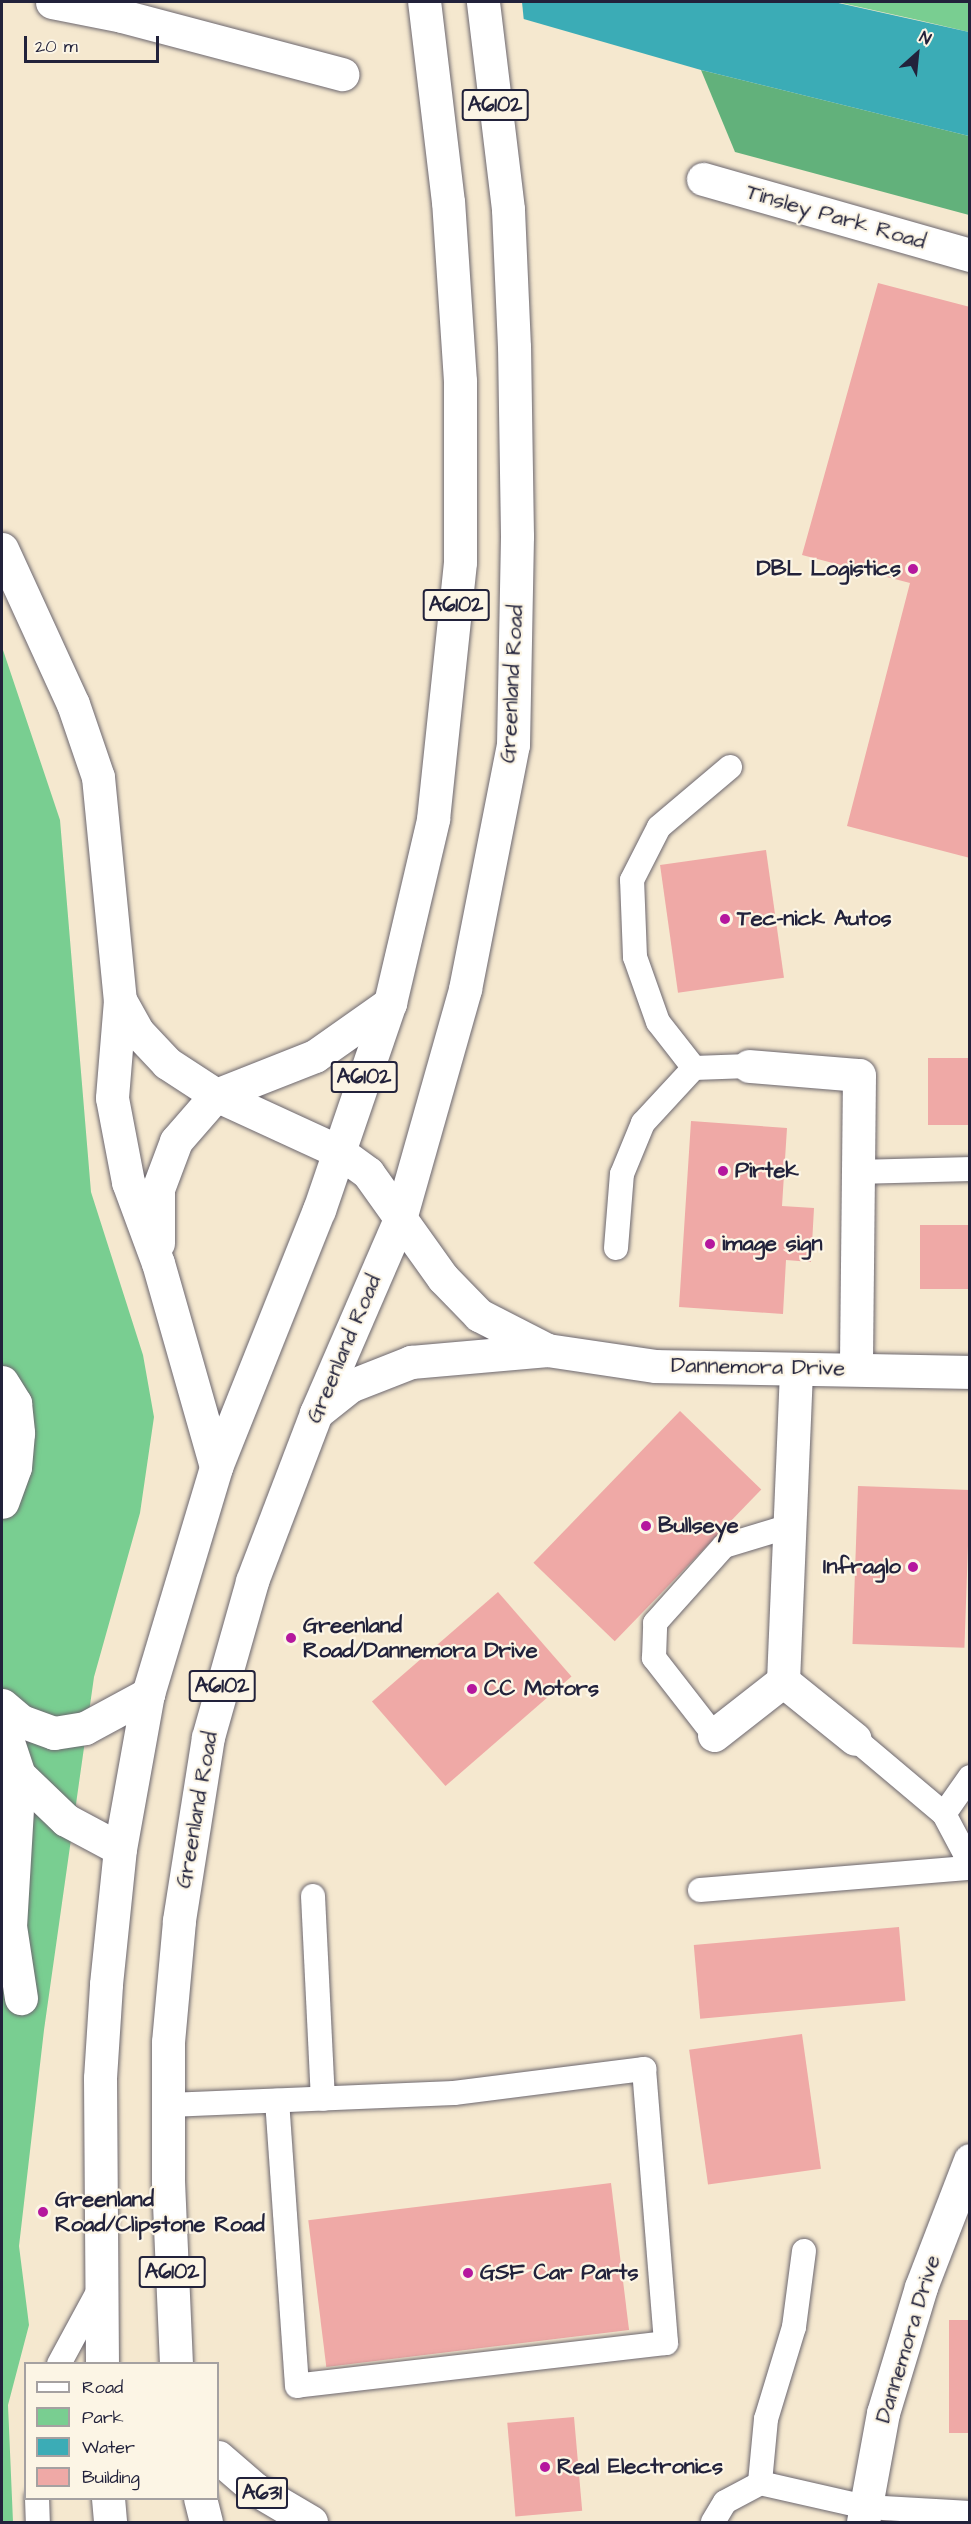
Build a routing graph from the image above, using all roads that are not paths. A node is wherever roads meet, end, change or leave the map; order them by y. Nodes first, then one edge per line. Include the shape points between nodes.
1 (52, 2) edge
2 (424, 2) edge
3 (483, 2) edge
4 (342, 74) dead end
5 (703, 179) dead end
6 (969, 255) edge
7 (4, 560) edge
8 (730, 767) dead end
9 (120, 1000) junction
10 (390, 1003) junction
11 (749, 1066) joint
12 (694, 1068) junction
13 (216, 1095) junction
14 (338, 1151) junction
15 (969, 1169) edge
16 (858, 1172) junction
17 (400, 1219) junction
18 (616, 1248) dead end
19 (158, 1263) junction
20 (547, 1350) junction
21 (796, 1369) junction
22 (855, 1369) junction
23 (969, 1372) edge
24 (2, 1382) edge
25 (316, 1413) junction
26 (216, 1467) junction
27 (2, 1502) edge
28 (790, 1526) junction
29 (783, 1681) junction
30 (148, 1694) junction
31 (2, 1705) edge
32 (2, 1724) edge
33 (714, 1735) joint
34 (855, 1739) joint
35 (19, 1775) junction
36 (969, 1777) edge
37 (944, 1814) junction
38 (120, 1849) junction
39 (969, 1863) edge
40 (969, 1868) edge
41 (700, 1890) dead end
42 (313, 1896) dead end
43 (6, 1927) edge
44 (21, 1998) dead end
45 (323, 2099) junction
46 (277, 2101) junction
47 (169, 2105) junction
48 (969, 2160) edge
49 (804, 2251) dead end
50 (99, 2290) junction
51 (60, 2362) edge
52 (102, 2362) edge
53 (176, 2362) edge
54 (219, 2458) edge
55 (760, 2483) junction
56 (37, 2500) edge
57 (108, 2500) edge
58 (200, 2500) edge
59 (969, 2513) edge
60 (864, 2515) edge
61 (38, 2523) edge
62 (110, 2523) edge
63 (206, 2523) edge
64 (311, 2523) edge
65 (713, 2523) edge

1 - 4 main road via 122,16
2 - 10 main road, A6102 via 448,202 460,381 460,562 434,819
3 - 17 main road, Greenland Road / A6102 via 508,209 517,536 513,746 465,989
5 - 6 main road, Tinsley Park Road
7 - 9 main road via 73,704 98,777
8 - 12 lane via 659,827 632,880 634,957 658,1022
9 - 13 main road via 137,1031 167,1062
9 - 19 main road via 112,1098 128,1182
10 - 13 main road via 315,1056
10 - 14 main road, A6102
11 - 12 lane
11 - 16 main road via 859,1075
12 - 18 lane via 643,1123 622,1174
13 - 14 main road
13 - 19 main road via 176,1141 158,1189
14 - 17 main road via 368,1173
14 - 26 main road, A6102 via 319,1210
15 - 16 lane
16 - 22 main road
17 - 20 main road, Dannemora Drive via 443,1278 479,1315
17 - 25 main road, Greenland Road / A6102
19 - 26 main road
20 - 21 main road, Dannemora Drive via 656,1366
20 - 25 main road, Dannemora Drive via 411,1362 351,1386
21 - 22 main road, Dannemora Drive
21 - 28 main road
22 - 23 main road, Dannemora Drive
24 - 27 main road via 15,1403 18,1433 15,1467
25 - 47 main road, Greenland Road / A6102 via 252,1581 208,1737 179,1920 168,2042
26 - 30 main road, A6102
28 - 29 main road
28 - 33 lane via 724,1546 655,1623 654,1658
29 - 33 main road
29 - 34 main road
30 - 31 main road via 85,1728 54,1732 21,1721
30 - 38 main road, A6102
32 - 35 main road
34 - 37 lane
35 - 38 main road via 66,1820
35 - 43 main road
36 - 37 lane
37 - 39 lane
38 - 50 main road, A6102 via 100,2078
40 - 41 lane
42 - 45 lane
43 - 44 main road
45 - 46 lane
45 - 46 lane via 454,2093 644,2068 666,2343 297,2386
46 - 47 lane
47 - 53 main road, Greenland Road / A6102
48 - 60 main road, Dannemora Drive via 921,2287 883,2413
49 - 55 lane via 794,2327 766,2420
50 - 51 lane
50 - 52 main road, A6102
54 - 64 main road, A631 via 255,2489
55 - 60 lane
55 - 65 lane via 725,2502
56 - 61 lane
57 - 62 main road
58 - 63 main road
59 - 60 lane

